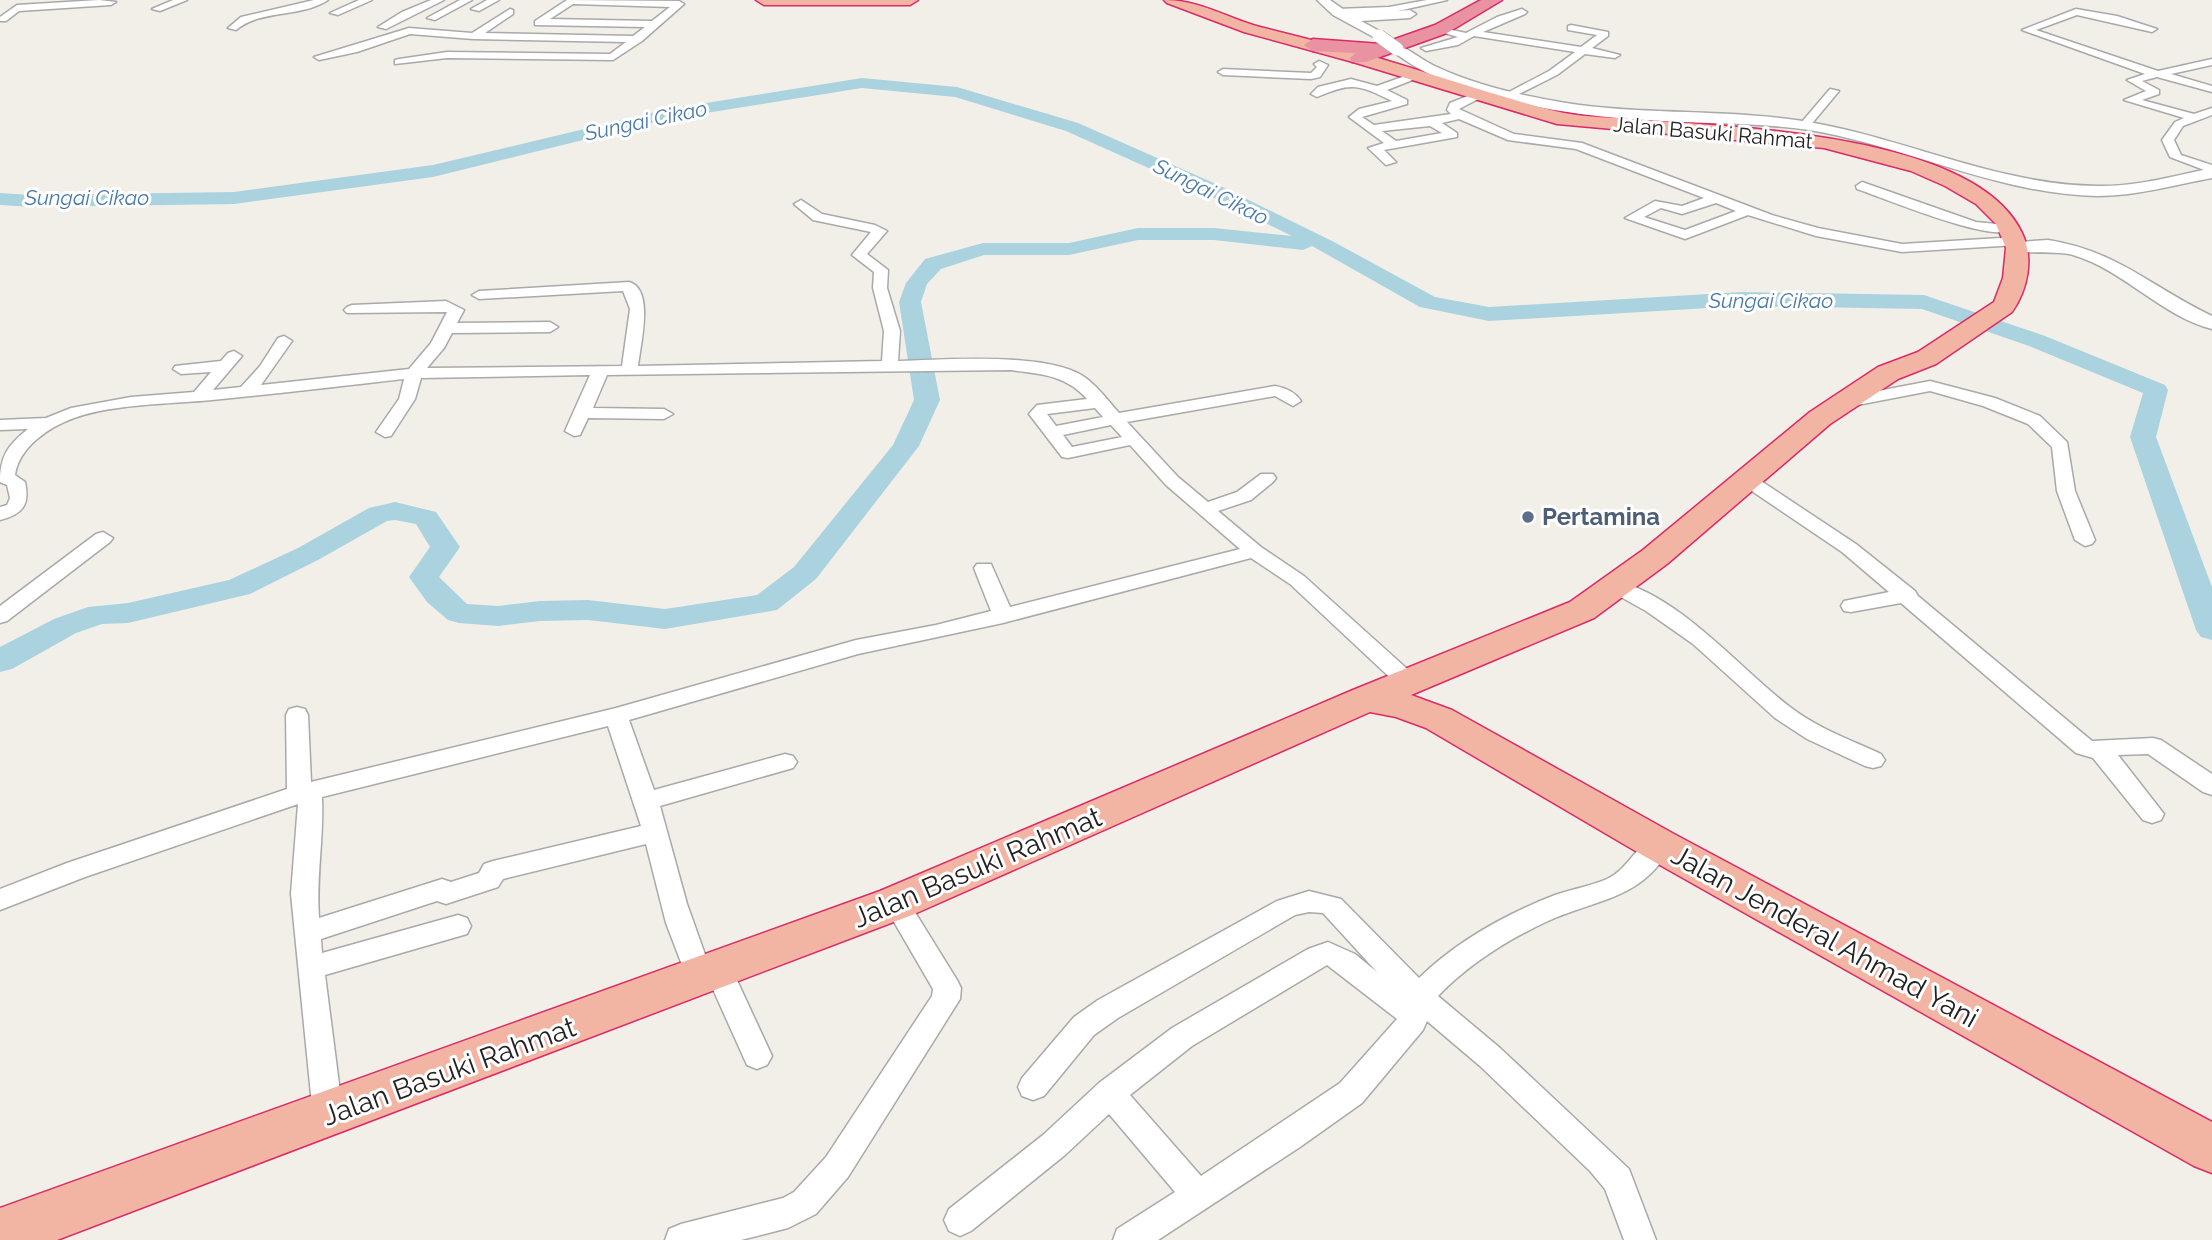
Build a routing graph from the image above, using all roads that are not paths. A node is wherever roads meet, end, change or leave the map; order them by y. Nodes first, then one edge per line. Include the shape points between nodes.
1 (182, 0) edge
2 (323, 0) edge
3 (367, 0) edge
4 (439, 0) edge
5 (467, 0) edge
6 (494, 0) edge
7 (573, 0) edge
8 (764, 0) edge
9 (910, 0) edge
10 (1172, 0) edge
11 (1323, 0) edge
12 (1440, 0) edge
13 (1483, 1) edge
14 (111, 2) dead end
15 (60, 3) edge
16 (2090, 3) dead end
17 (157, 9) dead end
18 (475, 9) dead end
19 (510, 12) dead end
20 (554, 12) junction
21 (1337, 12) junction
22 (1522, 12) dead end
23 (335, 13) dead end
24 (2081, 13) junction
25 (83, 15) dead end
26 (1410, 15) junction
27 (666, 16) junction
28 (432, 18) dead end
29 (1350, 18) junction
30 (3, 19) dead end
31 (541, 22) junction
32 (655, 24) junction
33 (233, 27) dead end
34 (383, 27) dead end
35 (1436, 27) junction
36 (1571, 28) dead end
37 (2152, 29) dead end
38 (1470, 34) junction
39 (473, 36) junction
40 (518, 37) junction
41 (638, 39) junction
42 (1543, 44) junction
43 (1426, 48) dead end
44 (1582, 50) junction
45 (1532, 51) dead end
46 (1376, 52) junction
47 (1310, 54) junction
48 (1615, 55) dead end
49 (495, 56) junction
50 (319, 57) dead end
51 (399, 62) dead end
52 (2212, 62) edge
53 (1319, 64) junction
54 (484, 70) dead end
55 (1223, 72) dead end
56 (1416, 75) junction
57 (2161, 75) junction
58 (2212, 89) edge
59 (1378, 90) junction
60 (1834, 91) dead end
61 (1317, 94) dead end
62 (1480, 94) junction
63 (1511, 94) junction
64 (1389, 107) junction
65 (2212, 111) edge
66 (1459, 115) junction
67 (2193, 117) junction
68 (1432, 122) junction
69 (1407, 124) junction
70 (1805, 125) junction
71 (1370, 129) junction
72 (1393, 144) junction
73 (2174, 150) junction
74 (2203, 152) dead end
75 (1390, 162) dead end
76 (2212, 171) edge
77 (1862, 186) dead end
78 (1715, 199) junction
79 (801, 204) dead end
80 (1747, 211) junction
81 (2015, 244) junction
82 (480, 295) dead end
83 (352, 310) dead end
84 (2212, 323) edge
85 (550, 327) dead end
86 (447, 328) junction
87 (1942, 337) junction
88 (284, 341) dead end
89 (898, 366) junction
90 (181, 369) dead end
91 (629, 371) junction
92 (414, 373) junction
93 (599, 375) junction
94 (668, 381) dead end
95 (246, 392) junction
96 (199, 396) junction
97 (1293, 401) dead end
98 (1102, 402) junction
99 (1847, 402) junction
100 (583, 413) junction
101 (664, 414) dead end
102 (1116, 419) junction
103 (49, 423) junction
104 (0, 425) edge
105 (574, 431) dead end
106 (385, 432) dead end
107 (1051, 432) junction
108 (1135, 439) junction
109 (1267, 478) dead end
110 (1746, 479) junction
111 (8, 484) edge
112 (1204, 509) junction
113 (0, 514) edge
114 (103, 538) dead end
115 (2085, 540) dead end
116 (1254, 551) junction
117 (984, 568) dead end
118 (1617, 587) junction
119 (1908, 595) junction
120 (1851, 606) dead end
121 (0, 616) edge
122 (1003, 616) junction
123 (1416, 678) junction
124 (1366, 699) junction
125 (297, 715) dead end
126 (616, 716) junction
127 (1439, 719) junction
128 (2101, 750) junction
129 (1873, 760) dead end
130 (785, 762) dead end
131 (2212, 786) edge
132 (304, 792) junction
133 (646, 801) junction
134 (2152, 814) dead end
135 (655, 832) junction
136 (1659, 845) junction
137 (0, 900) edge
138 (896, 903) junction
139 (458, 926) dead end
140 (308, 932) junction
141 (310, 968) junction
142 (710, 974) junction
143 (1413, 1004) junction
144 (757, 1056) dead end
145 (1033, 1087) dead end
146 (1110, 1093) junction
147 (328, 1115) junction
148 (2212, 1149) edge
149 (1198, 1196) junction
150 (960, 1220) dead end
151 (0, 1235) edge
152 (681, 1240) edge
153 (1129, 1240) edge
154 (1640, 1240) edge

1 - 17 street
2 - 33 street via 248,18
3 - 23 street
4 - 34 street
5 - 28 street
6 - 18 street
7 - 20 street
7 - 27 street via 680,5
8 - 9 highway
10 - 47 highway, Jalan Basuki Rahmat
11 - 21 street
12 - 21 street via 1389,10
13 - 26 highway
13 - 35 highway
14 - 15 street
15 - 25 street via 45,16
15 - 30 street via 17,8
16 - 24 street
19 - 39 street
20 - 27 street
20 - 31 street
21 - 29 street
22 - 38 street
24 - 37 street
24 - 57 street via 2027,30
26 - 29 street
26 - 35 highway via 1434,18
27 - 32 street
29 - 46 street
31 - 32 street
31 - 40 street
32 - 41 street
35 - 38 street
35 - 46 highway
36 - 44 street via 1605,34
38 - 42 street
38 - 43 street via 1454,43
39 - 40 street
39 - 50 street via 409,31
40 - 41 street
40 - 49 street
41 - 49 street via 611,57
42 - 44 street
42 - 45 street
44 - 48 street
44 - 63 street via 1553,73
46 - 47 highway
46 - 47 highway, Jalan Basuki Rahmat
46 - 53 street
46 - 56 highway, Jalan Basuki Rahmat
46 - 63 street
47 - 53 street
49 - 51 street via 443,55
49 - 54 street
52 - 57 street
53 - 55 street via 1323,65 1311,76
56 - 59 street
56 - 62 highway, Jalan Basuki Rahmat
57 - 58 street
57 - 67 street via 2132,80 2155,92 2130,100
59 - 61 street via 1351,82
59 - 64 street via 1403,101
60 - 70 street
62 - 66 street via 1454,105
62 - 81 highway, Jalan Basuki Rahmat via 1570,121 1766,135 1859,149 1912,165 1988,203
63 - 70 street via 1605,112
64 - 69 street
64 - 71 street via 1356,115
65 - 67 street
66 - 68 street
66 - 78 street via 1520,139 1578,146
67 - 73 street via 2174,129 2168,140
68 - 69 street
68 - 72 street via 1457,137
69 - 71 street
70 - 76 street via 2023,182 2068,189 2133,190
71 - 72 street
72 - 75 street via 1374,148
73 - 74 street
73 - 76 street via 2183,160
77 - 81 street
78 - 80 street
78 - 80 street via 1682,211 1660,204 1632,219 1685,235
79 - 89 street via 819,217 880,231 859,255 880,267 880,288
80 - 81 street via 1815,233 1889,246
81 - 84 street via 2078,248 2098,256 2168,302
81 - 87 highway, Jalan Basuki Rahmat via 1994,283
81 - 87 highway, Jalan Basuki Rahmat via 2009,299 2003,307
82 - 91 street via 629,286 638,309
83 - 86 street via 446,306 456,310
85 - 86 street
86 - 92 street
87 - 99 highway, Jalan Basuki Rahmat via 1927,358 1888,373
88 - 95 street
89 - 91 street
89 - 98 street via 957,363 1055,371 1080,381
90 - 96 street via 229,361
91 - 93 street
92 - 93 street
92 - 95 street
92 - 106 street via 407,399
93 - 94 street
93 - 100 street
95 - 96 street
96 - 103 street via 114,404
97 - 102 street via 1275,391
98 - 102 street
98 - 107 street via 1039,411
99 - 110 highway, Jalan Basuki Rahmat via 1803,430
99 - 115 street via 1930,386 2034,420 2061,446 2066,491
100 - 101 street
100 - 105 street
102 - 107 street
102 - 108 street
103 - 104 street
103 - 111 street via 13,454 6,467
107 - 108 street via 1068,453
108 - 112 street
109 - 112 street via 1244,496
110 - 118 highway, Jalan Basuki Rahmat
110 - 119 street via 1832,535
111 - 113 street via 19,498 18,504
112 - 116 street
114 - 121 street
116 - 122 street
116 - 123 street via 1297,580
117 - 122 street
118 - 123 highway, Jalan Basuki Rahmat via 1582,610
118 - 129 street via 1700,639 1783,713
119 - 120 street
119 - 128 street via 2084,747
122 - 126 street via 856,647
123 - 124 highway, Jalan Basuki Rahmat
123 - 127 highway
124 - 127 highway, Jalan Jenderal Ahmad Yani via 1402,705
124 - 138 highway, Jalan Basuki Rahmat
125 - 132 street
126 - 132 street
126 - 133 street
127 - 136 highway, Jalan Jenderal Ahmad Yani
128 - 131 street via 2153,746
128 - 134 street
130 - 133 street
132 - 137 street
132 - 140 street via 311,824 304,894
133 - 135 street
135 - 140 street via 493,871 489,880 446,894 442,889
135 - 142 street via 673,903
136 - 143 street via 1617,886 1585,895 1489,939
136 - 148 highway, Jalan Jenderal Ahmad Yani
138 - 142 highway, Jalan Basuki Rahmat
138 - 152 street via 947,988 946,999 836,1167 804,1203 788,1212
139 - 141 street
140 - 141 street
141 - 147 street
142 - 144 street
142 - 147 highway, Jalan Basuki Rahmat
143 - 145 street via 1332,906 1308,900 1286,908 1100,1015 1084,1026
143 - 146 street via 1328,953 1182,1037
143 - 149 street via 1413,1021 1351,1093
143 - 154 street via 1490,1057 1601,1161 1618,1180
146 - 149 street
146 - 150 street
147 - 151 highway, Jalan Basuki Rahmat
149 - 153 street

